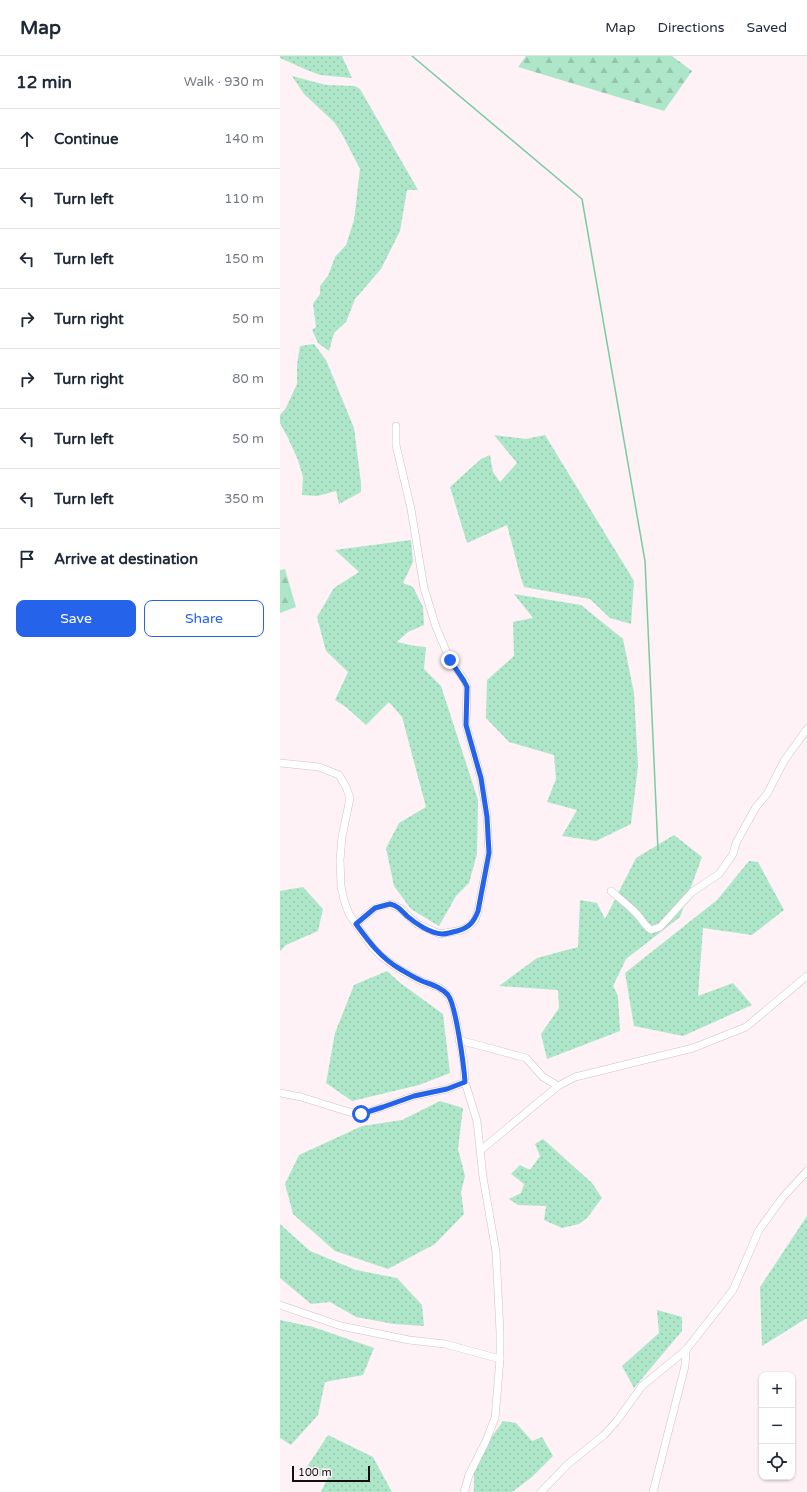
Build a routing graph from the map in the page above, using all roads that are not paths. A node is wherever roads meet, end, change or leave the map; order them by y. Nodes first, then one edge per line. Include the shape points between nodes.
1 (396, 426) dead end
2 (807, 729) edge
3 (280, 763) edge
4 (611, 891) dead end
5 (356, 924) junction
6 (807, 976) edge
7 (459, 1040) junction
8 (465, 1082) junction
9 (558, 1086) junction
10 (280, 1094) edge
11 (481, 1150) junction
12 (807, 1171) edge
13 (280, 1305) edge
14 (686, 1350) junction
15 (500, 1359) junction
16 (464, 1492) edge
17 (541, 1492) edge
18 (653, 1492) edge

1 - 5 street via 396,445 411,509 424,588 450,660 467,687 466,725 481,778 489,853 475,920 462,930 440,934 418,924 401,909 390,904 375,908
2 - 4 street via 784,761 767,794 756,807 736,843 733,854 719,874 692,892 660,927 651,930
3 - 5 street via 319,767 339,775 346,787 350,798 342,837 341,886 349,914
5 - 7 street via 382,957 399,969 440,988 449,996
6 - 9 street via 746,1027 693,1048 575,1077
7 - 8 street
7 - 9 street via 526,1058 543,1077
8 - 10 street via 361,1114 301,1097
8 - 11 street via 477,1121
9 - 11 street
11 - 15 street via 496,1252
12 - 14 street via 783,1197 763,1225 733,1290
13 - 15 street via 341,1326 410,1340 445,1344
14 - 17 street via 642,1386 604,1435 568,1464
14 - 18 street via 685,1366
15 - 16 street via 494,1418

